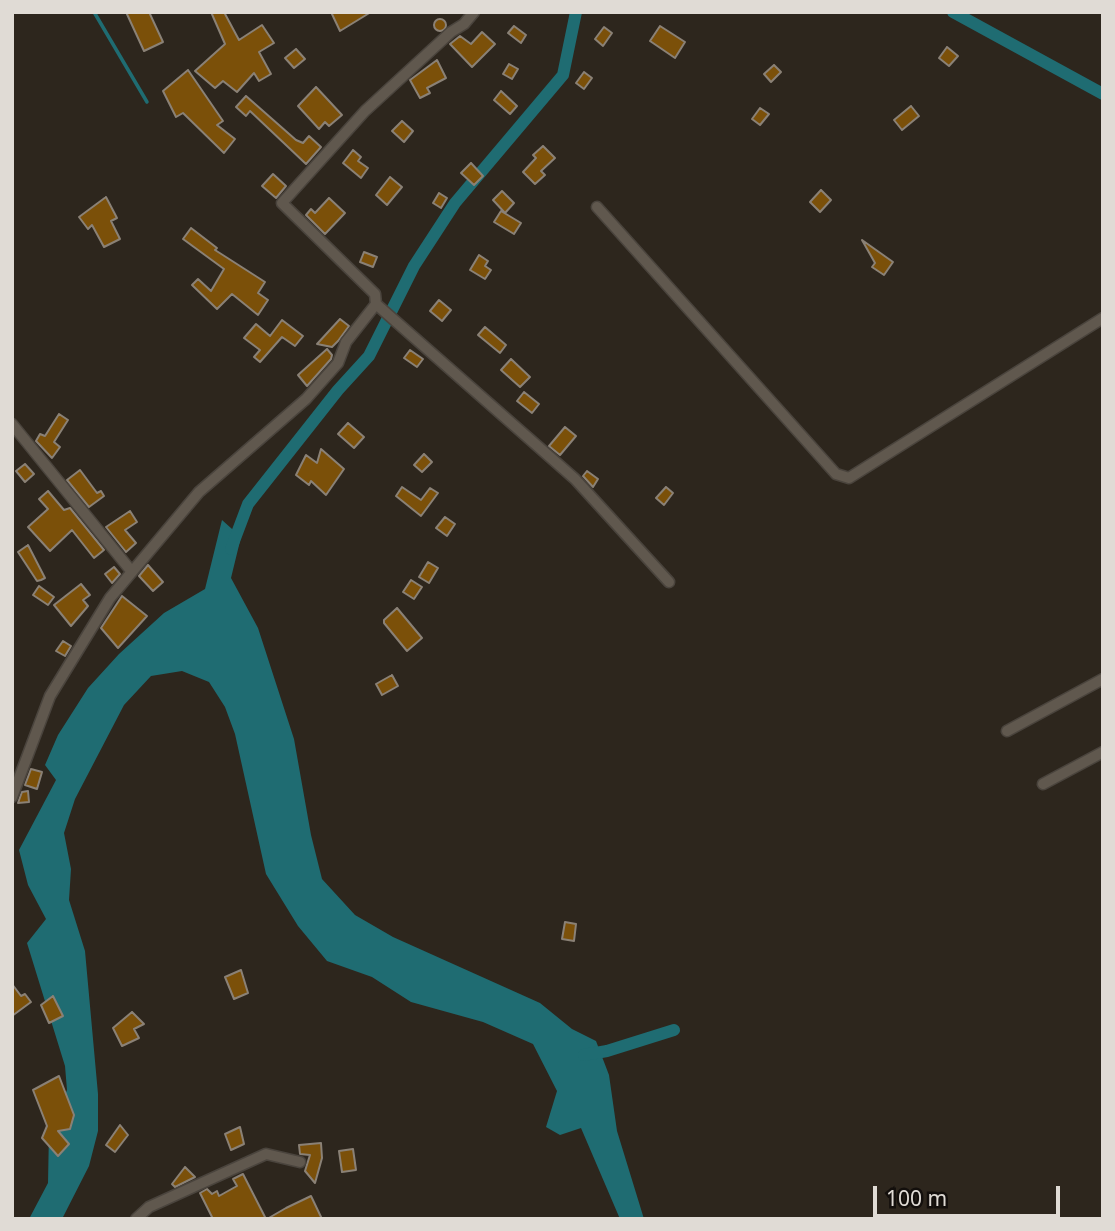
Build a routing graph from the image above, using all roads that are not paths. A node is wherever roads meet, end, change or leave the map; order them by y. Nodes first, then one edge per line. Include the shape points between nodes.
1 (474, 12) edge
2 (597, 206) dead end
3 (376, 304) junction
4 (1103, 318) edge
5 (12, 424) edge
6 (132, 572) junction
7 (669, 582) dead end
8 (1103, 679) edge
9 (1007, 731) dead end
10 (1103, 752) edge
11 (1043, 784) dead end
12 (12, 797) edge
13 (300, 1162) dead end
14 (136, 1219) edge

1 - 3 street via 365,111 282,203 374,293
2 - 4 street via 836,474 849,478
3 - 6 street via 346,342 338,363 314,390 199,492
3 - 7 street via 575,479
5 - 6 street
6 - 12 street via 110,598 50,696
8 - 9 street
10 - 11 street
13 - 14 street via 266,1154 149,1207

